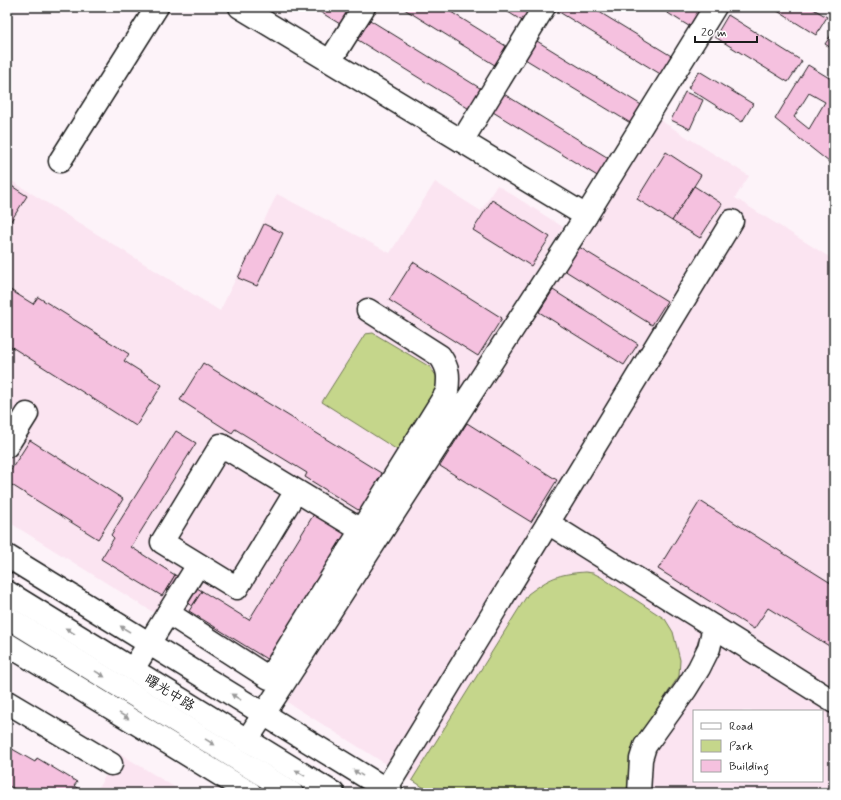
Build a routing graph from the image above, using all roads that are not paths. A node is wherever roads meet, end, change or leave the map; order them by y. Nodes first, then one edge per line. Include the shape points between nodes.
1 (157, 7) edge
2 (240, 7) edge
3 (364, 7) edge
4 (544, 7) edge
5 (715, 7) edge
6 (330, 61) junction
7 (462, 141) junction
8 (60, 161) dead end
9 (586, 216) junction
10 (732, 221) dead end
11 (368, 310) dead end
12 (27, 414) dead end
13 (7, 446) edge
14 (296, 491) junction
15 (548, 523) junction
16 (361, 530) junction
17 (7, 556) edge
18 (198, 565) junction
19 (7, 592) edge
20 (168, 613) junction
21 (7, 617) edge
22 (714, 627) junction
23 (149, 643) junction
24 (7, 644) edge
25 (133, 669) junction
26 (7, 702) edge
27 (834, 702) edge
28 (264, 714) junction
29 (246, 740) junction
30 (111, 764) dead end
31 (238, 790) edge
32 (388, 791) edge
33 (292, 793) edge
34 (333, 793) edge
35 (639, 793) edge

1 - 8 street
2 - 6 street
3 - 6 street
4 - 7 street
5 - 9 street
6 - 7 street
7 - 9 street
9 - 28 street
10 - 15 street
11 - 16 street via 440,356 449,377 447,392
12 - 13 street
14 - 16 street
14 - 18 street via 237,588
14 - 18 street via 221,445 162,542
15 - 22 street
15 - 32 street
16 - 20 street via 270,678
23 -> 17 street
18 - 20 street
25 -> 19 street, 曙光中路
20 - 23 street
21 -> 33 street, 曙光中路
22 - 27 street
22 - 35 street via 709,648 699,668 645,746 641,759
23 - 25 street
28 -> 23 street
24 -> 31 street
25 - 29 street, 曙光中路
26 - 30 street
28 - 29 street
32 -> 28 street
34 -> 29 street, 曙光中路

